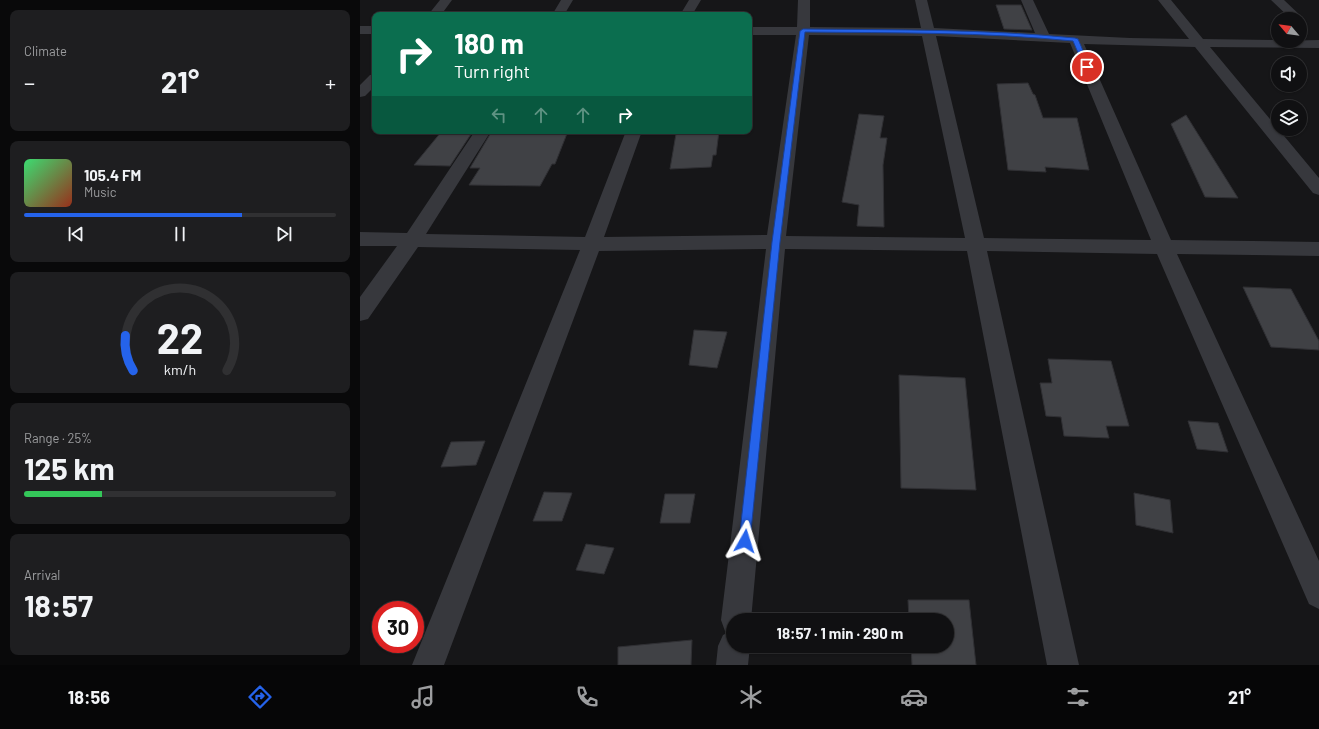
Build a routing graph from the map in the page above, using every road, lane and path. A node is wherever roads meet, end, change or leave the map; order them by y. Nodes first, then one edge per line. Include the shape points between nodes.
1 (446, 0) edge
2 (567, 0) edge
3 (695, 0) edge
4 (804, 0) edge
5 (921, 0) edge
6 (1027, 0) edge
7 (1164, 0) edge
8 (1277, 0) edge
9 (436, 12) edge
10 (560, 12) edge
11 (688, 12) edge
12 (1290, 12) edge
13 (1307, 27) edge
14 (360, 30) edge
15 (372, 30) edge
16 (752, 31) edge
17 (803, 31) junction
18 (928, 32) junction
19 (1042, 36) junction
20 (1319, 38) edge
21 (1075, 39) junction
22 (1198, 43) junction
23 (1319, 44) edge
24 (372, 81) edge
25 (360, 93) edge
26 (481, 134) edge
27 (633, 134) edge
28 (1319, 189) edge
29 (360, 239) edge
30 (413, 240) junction
31 (776, 242) junction
32 (592, 244) junction
33 (976, 245) junction
34 (1164, 247) junction
35 (1319, 249) edge
36 (360, 313) edge
37 (1319, 594) edge
38 (737, 613) edge
39 (733, 653) edge
40 (428, 665) edge
41 (732, 665) edge
42 (1063, 665) edge

1 - 9 street
2 - 10 street
3 - 11 street
4 - 17 street
5 - 18 street
6 - 19 street
7 - 22 street
8 - 12 street
13 - 20 street
14 - 15 street
16 - 17 street
17 - 18 street
17 - 31 street
18 - 19 street
18 - 33 street
19 - 21 street
21 - 22 street
21 - 34 street
22 - 23 street
22 - 28 street
24 - 25 street
26 - 30 street
27 - 32 street
29 - 30 street
30 - 32 street
30 - 36 street
31 - 32 street
31 - 33 street
31 - 38 street
32 - 40 street
33 - 34 street
33 - 42 street
34 - 35 street
34 - 37 street
39 - 41 street

